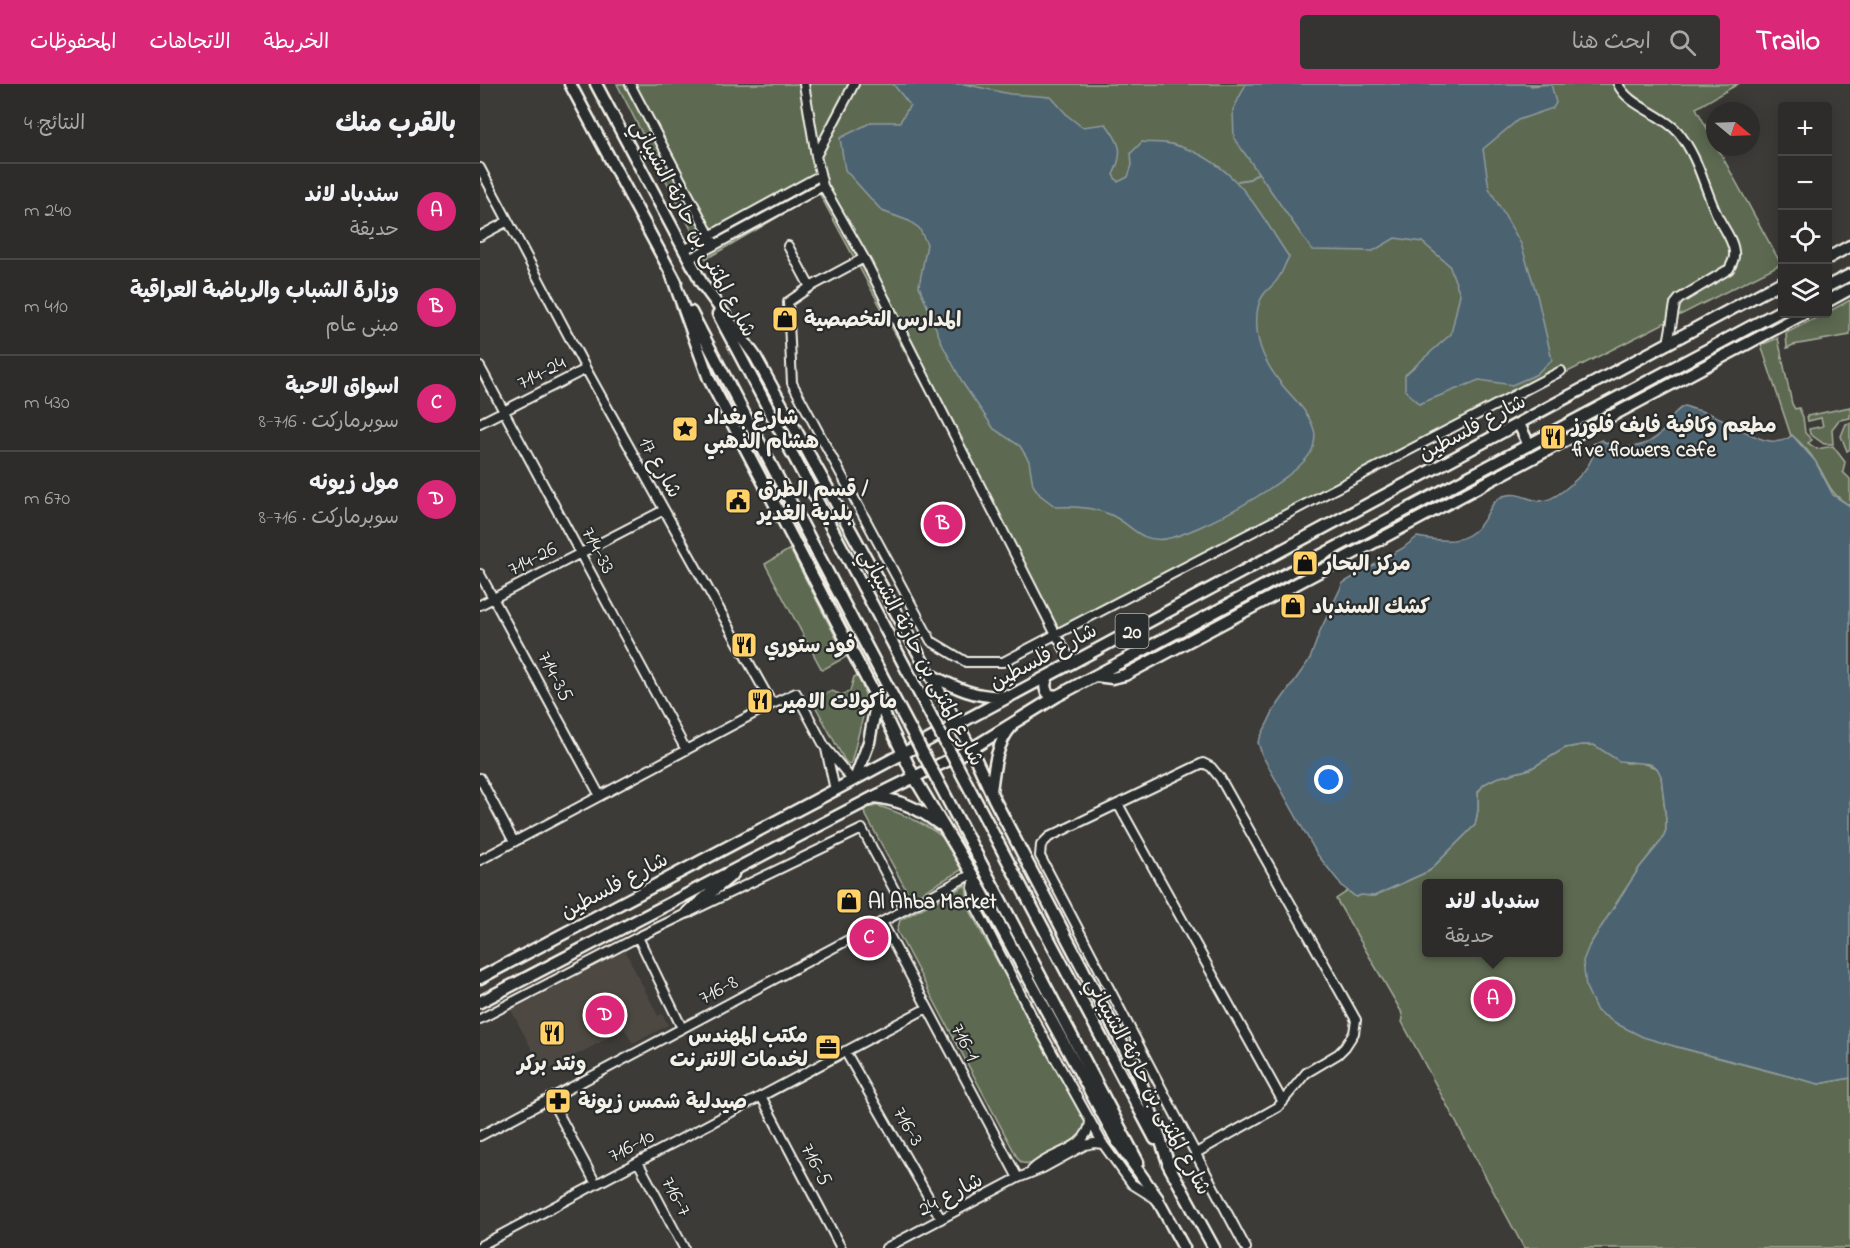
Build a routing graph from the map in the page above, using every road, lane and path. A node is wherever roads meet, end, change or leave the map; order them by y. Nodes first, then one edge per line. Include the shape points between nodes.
1 (570, 84) edge
2 (596, 84) edge
3 (630, 84) edge
4 (804, 84) edge
5 (854, 84) edge
6 (1618, 84) edge
7 (816, 156) junction
8 (480, 168) edge
9 (819, 176) junction
10 (823, 186) junction
11 (508, 221) junction
12 (480, 236) edge
13 (710, 236) junction
14 (715, 245) junction
15 (788, 246) dead end
16 (1850, 246) edge
17 (687, 255) junction
18 (1832, 255) edge
19 (864, 258) junction
20 (1850, 274) edge
21 (672, 276) junction
22 (700, 281) junction
23 (1832, 283) edge
24 (1778, 284) edge
25 (810, 287) junction
26 (1850, 289) edge
27 (1832, 298) edge
28 (1778, 312) edge
29 (1795, 318) edge
30 (1668, 344) junction
31 (480, 367) edge
32 (586, 369) junction
33 (1561, 370) dead end
34 (504, 411) junction
35 (480, 423) edge
36 (1519, 424) junction
37 (1529, 445) junction
38 (664, 510) junction
39 (580, 553) junction
40 (1299, 568) junction
41 (480, 574) edge
42 (1285, 590) junction
43 (493, 598) junction
44 (480, 605) edge
45 (1055, 633) junction
46 (1072, 662) junction
47 (928, 673) junction
48 (1048, 676) junction
49 (1095, 676) junction
50 (1010, 696) junction
51 (1057, 696) junction
52 (877, 699) junction
53 (772, 704) junction
54 (1020, 718) junction
55 (957, 724) junction
56 (825, 747) junction
57 (971, 749) junction
58 (686, 750) junction
59 (902, 754) junction
60 (914, 777) junction
61 (480, 778) edge
62 (854, 780) junction
63 (835, 790) junction
64 (991, 791) junction
65 (600, 796) junction
66 (874, 797) junction
67 (1118, 804) junction
68 (942, 826) junction
69 (514, 842) junction
70 (480, 860) edge
71 (744, 864) junction
72 (974, 876) junction
73 (905, 910) junction
74 (688, 912) junction
75 (882, 922) junction
76 (638, 937) junction
77 (480, 978) edge
78 (480, 1002) edge
79 (927, 1008) junction
80 (480, 1019) edge
81 (682, 1028) junction
82 (845, 1051) junction
83 (761, 1096) junction
84 (550, 1098) junction
85 (1283, 1102) junction
86 (1090, 1122) junction
87 (480, 1136) edge
88 (1103, 1144) junction
89 (1196, 1153) junction
90 (638, 1162) junction
91 (1170, 1168) junction
92 (1031, 1172) junction
93 (1018, 1178) junction
94 (596, 1184) junction
95 (1158, 1199) junction
96 (941, 1219) junction
97 (480, 1246) edge
98 (682, 1247) edge
99 (841, 1248) edge
100 (886, 1248) edge
101 (1184, 1248) edge
102 (1214, 1248) edge
103 (1246, 1248) edge

1 - 21 main road, شارع المثنى بن حارثة الشيباني
2 - 17 main road, شارع المثنى بن حارثة الشيباني
3 - 13 street
4 - 7 street
5 - 7 street
6 - 30 street via 1627,96 1667,121 1688,146 1734,251 1729,269 1675,304
7 - 9 street
8 - 11 street, شارع 17
9 - 10 street
9 - 13 street
10 - 14 street
10 - 19 street
11 - 12 street
11 - 32 street, شارع 17
13 - 14 street
13 - 17 street
14 - 17 street
15 - 25 street
16 - 18 main road
17 - 22 main road, شارع المثنى بن حارثة الشيباني
19 - 25 street
19 - 45 street
20 - 23 main road
21 - 52 main road via 709,379
21 - 95 main road, شارع المثنى بن حارثة الشيباني, bridge
22 - 47 main road via 755,356
22 - 91 main road, شارع المثنى بن حارثة الشيباني, bridge
24 - 30 main road, شارع فلسطين / 20
25 - 45 street via 788,302 792,383 931,641 966,662 1003,662
26 - 27 main road
28 - 37 main road, شارع فلسطين / 20
29 - 42 main road
30 - 36 main road, شارع فلسطين / 20
31 - 34 street, 714-33
32 - 34 street, 714-24
32 - 38 street, شارع 17
33 - 45 street
34 - 35 street, 714-24
34 - 39 street, 714-33
36 - 37 main road
36 - 46 main road, شارع فلسطين / 20
37 - 40 main road, شارع فلسطين / 20
38 - 39 street, 714-26
38 - 53 street, شارع 17
39 - 43 street, 714-26
39 - 58 street, 714-33
40 - 42 main road
40 - 49 main road, شارع فلسطين / 20
41 - 43 street, 714-35
42 - 49 main road via 1125,675
43 - 44 street, 714-26
43 - 65 street, 714-35
45 - 46 street
46 - 48 main road, شارع فلسطين / 20
47 - 50 main road via 966,692
47 - 55 main road
48 - 50 main road, شارع فلسطين / 20
48 - 51 main road via 1045,689
49 - 51 main road, شارع فلسطين / 20
50 - 55 main road, شارع فلسطين / 20
51 - 54 main road, شارع فلسطين / 20
52 - 59 main road
52 - 62 main road via 869,742
53 - 56 street via 796,693
53 - 58 street
54 - 57 main road, شارع فلسطين / 20
54 - 64 main road via 1003,739
55 - 57 main road
55 - 59 main road, شارع فلسطين / 20
56 - 62 street
56 - 63 street
57 - 60 main road, شارع فلسطين / 20
57 - 64 main road
58 - 65 street
59 - 60 main road
59 - 62 main road, شارع فلسطين / 20
60 - 66 main road, شارع فلسطين / 20
60 - 68 main road
61 - 69 street
62 - 63 main road, شارع فلسطين / 20
63 - 77 main road, شارع فلسطين / 20
64 - 91 main road via 1139,1076
65 - 69 street
66 - 68 main road via 913,806
66 - 71 main road, شارع فلسطين / 20
67 - 85 street
67 - 85 street via 1203,763 1211,767 1356,1020 1345,1047 1306,1073
67 - 89 street via 1049,837 1041,845 1040,856
68 - 72 main road
69 - 70 street
71 - 74 main road
71 - 78 main road, شارع فلسطين / 20
72 - 73 street, 716-8
72 - 86 street via 973,896 978,913
72 - 95 main road via 1117,1141
73 - 74 street via 862,828
73 - 75 street, 716-8
74 - 76 street
75 - 79 street, 716-1
75 - 81 street, 716-8
76 - 80 street
76 - 81 street
79 - 82 street, 716-10
79 - 93 street, 716-1
81 - 84 street, 716-8
82 - 83 street, 716-10
82 - 96 street, 716-3
83 - 90 street, 716-10
83 - 99 street, 716-5
84 - 87 street, 716-8
84 - 94 street
85 - 89 street
86 - 88 street
86 - 92 street, شارع 24 via 1078,1143
88 - 92 street, شارع 24 via 1085,1145
88 - 95 street via 1132,1184
89 - 103 street
90 - 94 street, 716-10
90 - 98 street, 716-7
91 - 102 main road, شارع المثنى بن حارثة الشيباني
92 - 93 street, شارع 24
93 - 96 street, شارع 24
94 - 97 street, 716-10
95 - 101 main road, شارع المثنى بن حارثة الشيباني
96 - 100 street, شارع 24

